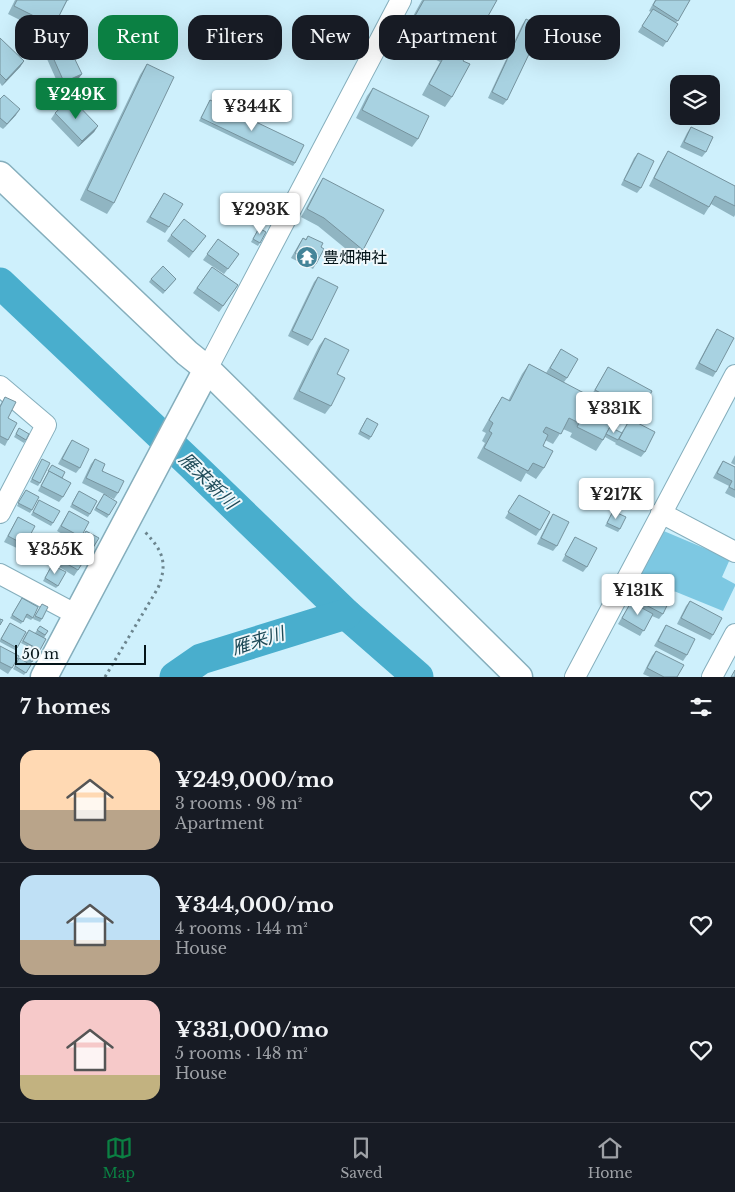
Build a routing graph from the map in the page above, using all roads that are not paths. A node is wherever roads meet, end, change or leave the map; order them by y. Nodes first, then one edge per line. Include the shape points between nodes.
1 (401, 0) edge
2 (0, 175) edge
3 (207, 369) junction
4 (735, 375) edge
5 (0, 386) edge
6 (0, 513) edge
7 (661, 513) junction
8 (735, 552) edge
9 (0, 574) edge
10 (77, 615) junction
11 (735, 634) edge
12 (44, 677) edge
13 (519, 677) edge
14 (575, 677) edge
15 (712, 677) edge

1 - 3 street
2 - 3 street
3 - 10 street
3 - 13 street
4 - 7 street
5 - 6 street via 46,426
7 - 8 street
7 - 14 street
9 - 10 street
10 - 12 street
11 - 15 street

